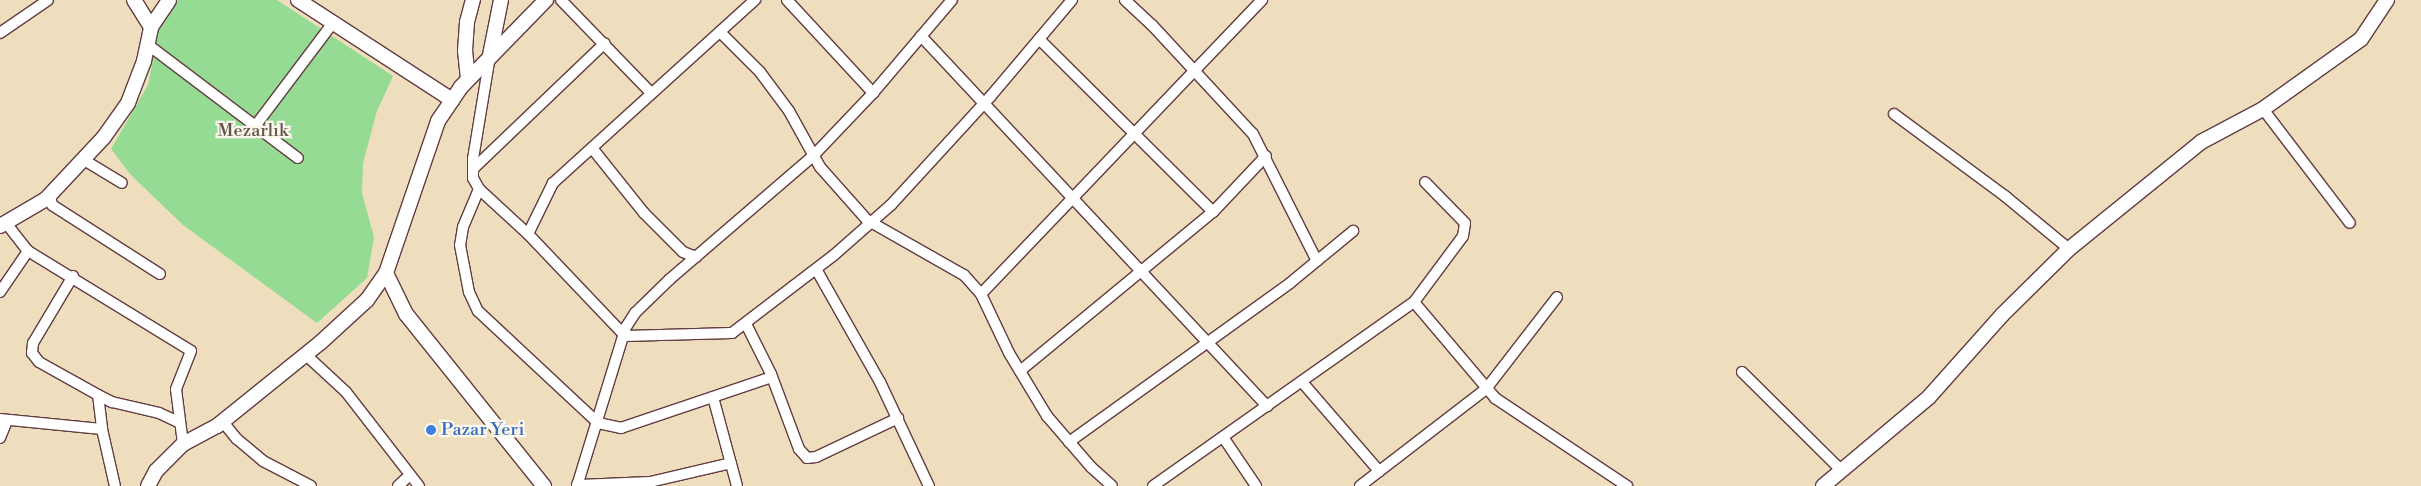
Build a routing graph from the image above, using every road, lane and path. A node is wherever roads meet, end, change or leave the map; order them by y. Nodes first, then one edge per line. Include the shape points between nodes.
1 (48, 0) edge
2 (134, 0) edge
3 (168, 0) edge
4 (298, 0) edge
5 (473, 0) edge
6 (501, 0) edge
7 (546, 0) edge
8 (561, 0) edge
9 (755, 0) edge
10 (787, 0) edge
11 (952, 0) edge
12 (1072, 0) edge
13 (1125, 0) edge
14 (1262, 0) edge
15 (2383, 2) edge
16 (333, 23) junction
17 (150, 27) junction
18 (720, 32) junction
19 (0, 33) edge
20 (922, 36) junction
21 (1039, 39) junction
22 (605, 43) junction
23 (147, 44) junction
24 (490, 55) junction
25 (1194, 69) junction
26 (468, 79) junction
27 (651, 93) junction
28 (873, 93) junction
29 (452, 100) junction
30 (984, 103) junction
31 (2263, 109) junction
32 (1894, 114) dead end
33 (256, 125) junction
34 (1136, 132) junction
35 (592, 148) junction
36 (814, 155) junction
37 (1266, 156) junction
38 (298, 158) dead end
39 (84, 160) junction
40 (473, 169) junction
41 (1424, 182) dead end
42 (122, 183) dead end
43 (479, 189) junction
44 (50, 196) junction
45 (1075, 198) junction
46 (1214, 212) junction
47 (871, 222) junction
48 (2350, 223) dead end
49 (3, 225) edge
50 (1354, 231) dead end
51 (528, 234) junction
52 (2070, 249) junction
53 (28, 251) junction
54 (696, 257) junction
55 (1317, 261) junction
56 (816, 269) junction
57 (1144, 272) junction
58 (386, 273) junction
59 (160, 274) dead end
60 (73, 276) junction
61 (0, 292) edge
62 (981, 294) junction
63 (1557, 297) dead end
64 (1414, 302) junction
65 (746, 324) junction
66 (625, 336) junction
67 (1208, 342) junction
68 (306, 355) junction
69 (1020, 371) junction
70 (1742, 372) dead end
71 (772, 377) junction
72 (1302, 382) junction
73 (1486, 389) junction
74 (98, 395) junction
75 (713, 397) junction
76 (1267, 406) junction
77 (898, 418) junction
78 (3, 420) edge
79 (178, 422) junction
80 (223, 422) junction
81 (598, 423) junction
82 (102, 429) junction
83 (1223, 437) junction
84 (0, 438) edge
85 (1069, 442) junction
86 (183, 444) junction
87 (731, 463) junction
88 (1841, 470) junction
89 (1379, 471) junction
90 (410, 475) junction
91 (115, 486) edge
92 (149, 486) edge
93 (311, 486) edge
94 (398, 486) edge
95 (419, 486) edge
96 (544, 486) edge
97 (578, 486) edge
98 (737, 486) edge
99 (929, 486) edge
100 (1112, 486) edge
101 (1153, 486) edge
102 (1256, 486) edge
103 (1360, 486) edge
104 (1627, 486) edge
105 (1822, 486) edge

1 - 19 street
2 - 17 street
3 - 17 street
4 - 16 street
5 - 26 street via 467,22 465,51
6 - 24 street
7 - 24 street
8 - 22 street
9 - 18 street
10 - 28 street
11 - 20 street
12 - 21 street
13 - 25 street
14 - 25 street
15 - 31 street via 2361,39
16 - 29 street
16 - 33 street
17 - 23 street
18 - 27 street
18 - 36 street via 760,72 789,111
20 - 28 street
20 - 30 street
21 - 30 street
21 - 34 street
22 - 27 street
22 - 40 street
23 - 33 street
23 - 39 street via 128,103
24 - 26 street
24 - 40 street
25 - 34 street
25 - 37 street via 1253,134
26 - 29 street
27 - 35 street
28 - 36 street
29 - 58 street via 438,121
30 - 45 street
30 - 47 street
31 - 48 street
31 - 52 street via 2201,142
32 - 52 street
33 - 38 street
34 - 45 street
34 - 46 street
35 - 51 street via 553,183
35 - 54 street via 644,213 683,252
36 - 47 street via 820,167
36 - 54 street
37 - 46 street
37 - 55 street
39 - 42 street
39 - 44 street
40 - 43 street via 473,178
41 - 64 street via 1465,223 1463,236
43 - 51 street
43 - 81 street via 463,227 460,245 469,292 478,311
44 - 49 street
44 - 59 street via 52,205
45 - 57 street
45 - 62 street
46 - 57 street
47 - 56 street
47 - 62 street via 964,275
49 - 53 street
50 - 55 street
51 - 66 street
52 - 88 street via 2002,315 1929,397
53 - 60 street
53 - 61 street
54 - 66 street via 635,313
55 - 67 street
56 - 65 street
56 - 77 street
57 - 67 street
57 - 69 street
58 - 68 street via 367,300
58 - 96 street via 406,314
60 - 74 street via 32,343 32,353 39,362
60 - 79 street via 191,351 176,389
62 - 69 street
63 - 73 street
64 - 72 street
64 - 73 street
65 - 66 street via 732,333
65 - 71 street
66 - 81 street
67 - 76 street
67 - 85 street
68 - 80 street
68 - 90 street via 346,392
69 - 85 street via 1047,416
70 - 88 street
71 - 75 street
71 - 77 street via 799,449 807,458 816,457
72 - 76 street
72 - 89 street
73 - 89 street
73 - 104 street
74 - 79 street via 112,402 158,412
74 - 82 street
75 - 81 street via 621,428
75 - 87 street
76 - 83 street
77 - 99 street
78 - 82 street
78 - 84 street
79 - 86 street
80 - 86 street
80 - 93 street via 263,461
81 - 97 street
82 - 91 street
83 - 101 street
83 - 102 street
85 - 100 street
86 - 92 street via 156,471
87 - 97 street via 650,482
87 - 98 street
88 - 105 street
89 - 103 street
90 - 94 street
90 - 95 street

